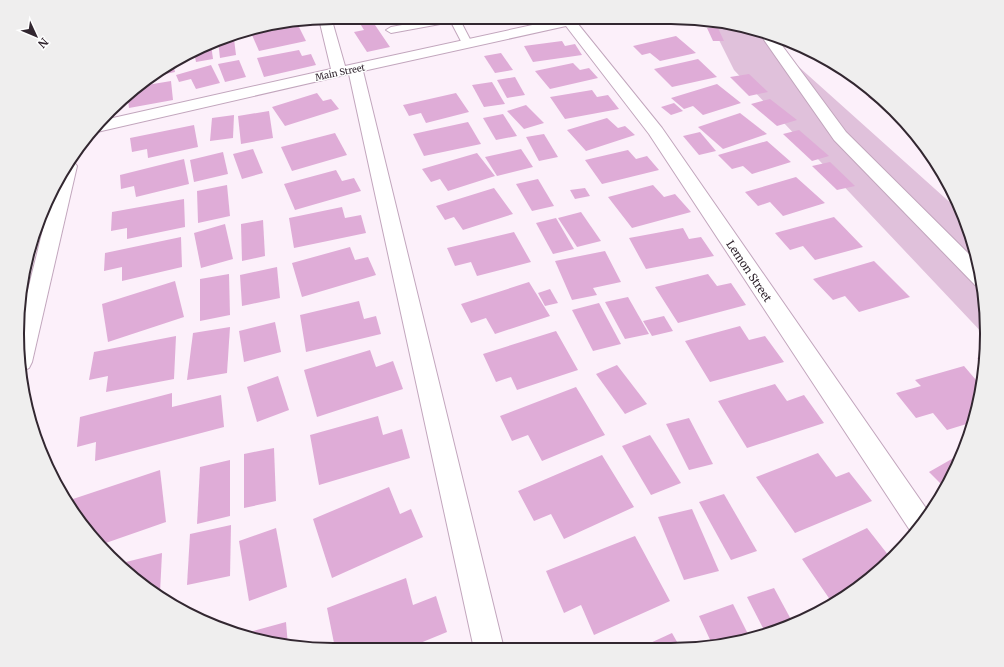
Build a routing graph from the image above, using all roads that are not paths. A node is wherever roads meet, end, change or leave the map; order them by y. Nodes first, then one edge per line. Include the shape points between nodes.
1 (328, 24) edge
2 (423, 24) edge
3 (458, 24) edge
4 (555, 24) edge
5 (576, 24) edge
6 (391, 30) dead end
7 (772, 41) edge
8 (467, 43) junction
9 (347, 70) junction
10 (105, 125) edge
11 (65, 179) edge
12 (974, 272) edge
13 (25, 347) edge
14 (918, 520) edge
15 (488, 643) edge

1 - 9 street
2 - 6 lane
3 - 8 lane
4 - 8 street, Main Street
5 - 14 street, Lemon Street via 656,132
7 - 12 street via 840,136
8 - 9 street, Main Street
9 - 10 street, Main Street
9 - 15 street
11 - 13 street

